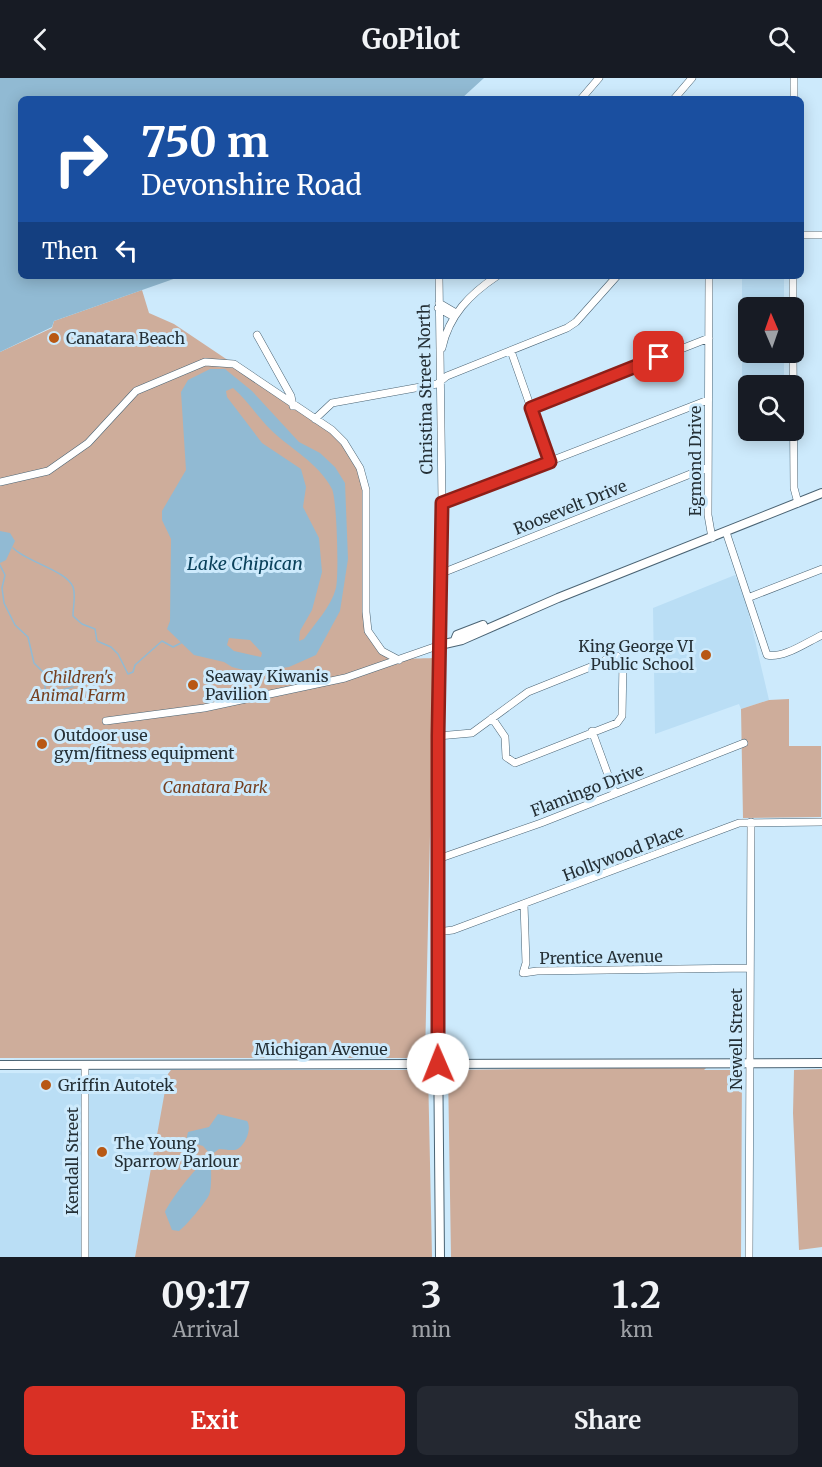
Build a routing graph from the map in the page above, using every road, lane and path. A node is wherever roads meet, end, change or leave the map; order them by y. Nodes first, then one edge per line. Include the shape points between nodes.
1 (599, 78) edge
2 (692, 78) edge
3 (794, 78) edge
4 (584, 96) edge
5 (677, 96) edge
6 (794, 96) edge
7 (804, 235) edge
8 (822, 235) edge
9 (439, 279) edge
10 (493, 279) edge
11 (614, 279) edge
12 (709, 279) edge
13 (793, 279) edge
14 (793, 297) edge
15 (439, 305) junction
16 (455, 315) junction
17 (257, 335) dead end
18 (709, 338) junction
19 (511, 351) junction
20 (440, 360) junction
21 (794, 363) edge
22 (440, 381) junction
23 (708, 400) junction
24 (293, 406) junction
25 (531, 408) junction
26 (315, 418) junction
27 (550, 462) junction
28 (708, 466) junction
29 (0, 482) edge
30 (822, 493) edge
31 (442, 503) junction
32 (798, 503) junction
33 (726, 532) junction
34 (712, 538) junction
35 (822, 568) edge
36 (442, 573) junction
37 (750, 597) junction
38 (822, 635) edge
39 (440, 645) junction
40 (399, 660) junction
41 (492, 718) junction
42 (106, 721) dead end
43 (592, 731) junction
44 (438, 736) junction
45 (744, 743) dead end
46 (615, 794) junction
47 (751, 822) junction
48 (822, 822) edge
49 (438, 859) junction
50 (524, 904) junction
51 (437, 932) junction
52 (750, 968) junction
53 (749, 1063) junction
54 (822, 1063) edge
55 (438, 1064) junction
56 (0, 1065) edge
57 (85, 1065) junction
58 (85, 1257) edge
59 (440, 1257) edge
60 (749, 1257) edge

1 - 4 street
2 - 5 street
3 - 6 street
7 - 8 street
9 - 15 street, Christina Street North
10 - 16 street via 473,293
11 - 19 street via 576,322
12 - 18 street, Egmond Drive
13 - 14 street
15 - 16 street
15 - 20 street, Christina Street North
16 - 20 street
17 - 24 street
18 - 23 street, Egmond Drive
18 - 25 street
19 - 22 street
19 - 25 street
20 - 22 street, Christina Street North
21 - 32 street via 794,488
22 - 26 street via 332,403
22 - 31 street, Christina Street North
23 - 27 street
23 - 28 street, Egmond Drive
24 - 26 street
24 - 29 street via 234,364 214,360 196,364 136,391 88,443 48,471
25 - 27 street
26 - 40 street via 344,442 360,468 367,501 368,631 382,651
27 - 31 street
28 - 34 street, Egmond Drive
28 - 36 street, Roosevelt Drive
30 - 32 main road
31 - 36 street, Christina Street North
32 - 33 main road
33 - 34 main road
33 - 37 street
34 - 39 main road via 462,640
35 - 37 street
36 - 39 street, Christina Street North
37 - 38 street via 767,655 787,651
39 - 40 street
39 - 44 main road, Christina Street North
40 - 42 street via 345,678 218,706
41 - 43 street via 505,737 506,757 515,763
41 - 43 street via 528,692 617,656 623,665 621,719
41 - 44 street via 472,733
43 - 46 street
44 - 49 main road, Christina Street North
45 - 46 street, Flamingo Drive
46 - 49 street, Flamingo Drive
47 - 48 street, Hollywood Place
47 - 50 street, Hollywood Place via 736,824
47 - 52 street, Newell Street
49 - 51 main road, Christina Street North
50 - 51 street, Hollywood Place
50 - 52 street, Prentice Avenue via 523,973
51 - 55 main road, Christina Street North
52 - 53 street, Newell Street
53 - 54 main road, Michigan Avenue
53 - 55 main road, Michigan Avenue
53 - 60 street, Newell Street
55 - 57 main road, Michigan Avenue
55 - 59 main road, Christina Street North
56 - 57 main road, Michigan Avenue
57 - 58 street, Kendall Street

